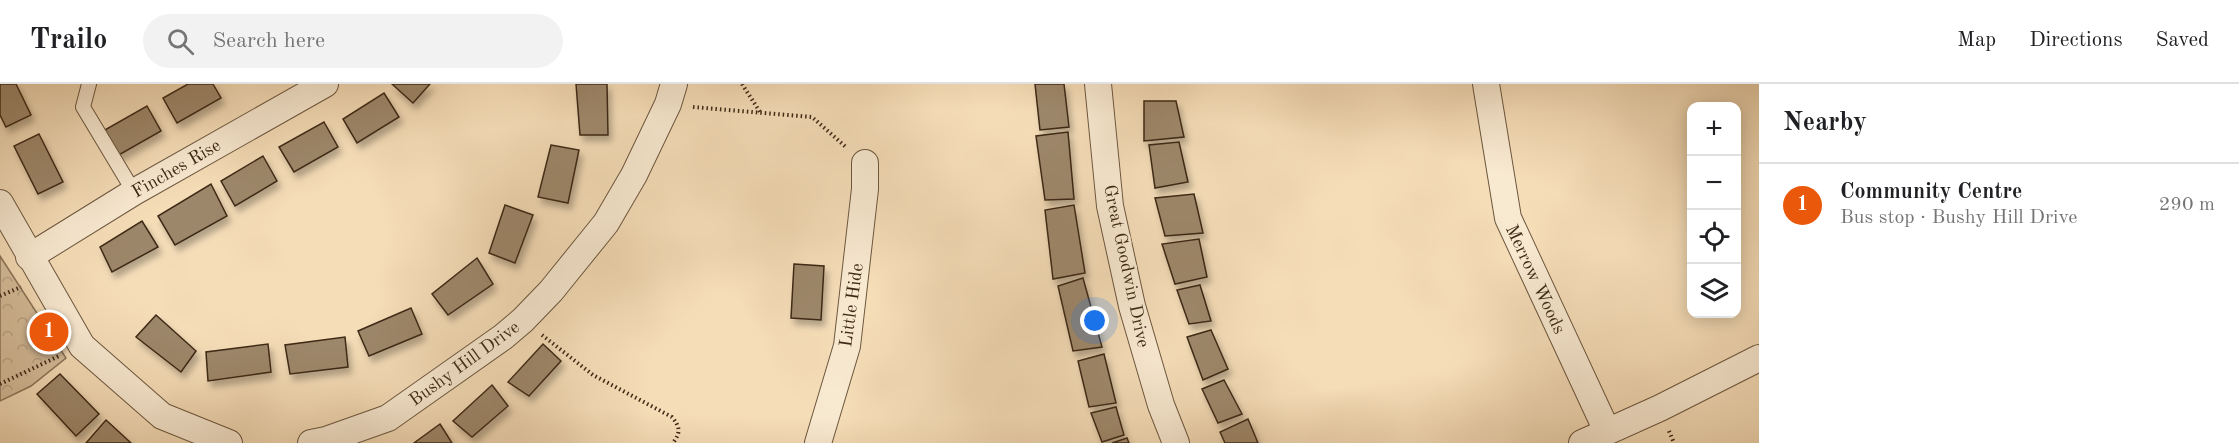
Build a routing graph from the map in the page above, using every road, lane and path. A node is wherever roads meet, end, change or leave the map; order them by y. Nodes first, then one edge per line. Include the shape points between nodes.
1 (89, 84) edge
2 (325, 84) edge
3 (742, 84) edge
4 (1098, 84) edge
5 (1486, 84) edge
6 (671, 94) edge
7 (760, 112) junction
8 (865, 163) joint
9 (134, 192) junction
10 (0, 203) edge
11 (30, 257) junction
12 (523, 320) junction
13 (82, 346) junction
14 (1759, 358) edge
15 (0, 384) edge
16 (1594, 439) edge
17 (229, 443) edge
18 (311, 443) edge
19 (674, 443) edge
20 (818, 443) edge
21 (1176, 443) edge

1 - 9 lane via 83,107
2 - 9 street, Finches Rise
3 - 7 path
4 - 21 street, Great Goodwin Drive via 1110,206 1132,306
5 - 16 street, Merrow Woods via 1508,218
6 - 7 path
6 - 12 street, Bushy Hill Drive via 634,175 606,223
7 - 8 path via 812,117
8 - 20 street, Little Hide via 847,346
9 - 11 street, Finches Rise
10 - 11 street
11 - 13 street
12 - 18 street, Bushy Hill Drive via 388,418
12 - 19 path via 593,375 672,417 680,434
13 - 15 path
13 - 17 street via 162,416
14 - 16 street, Merrow Woods

